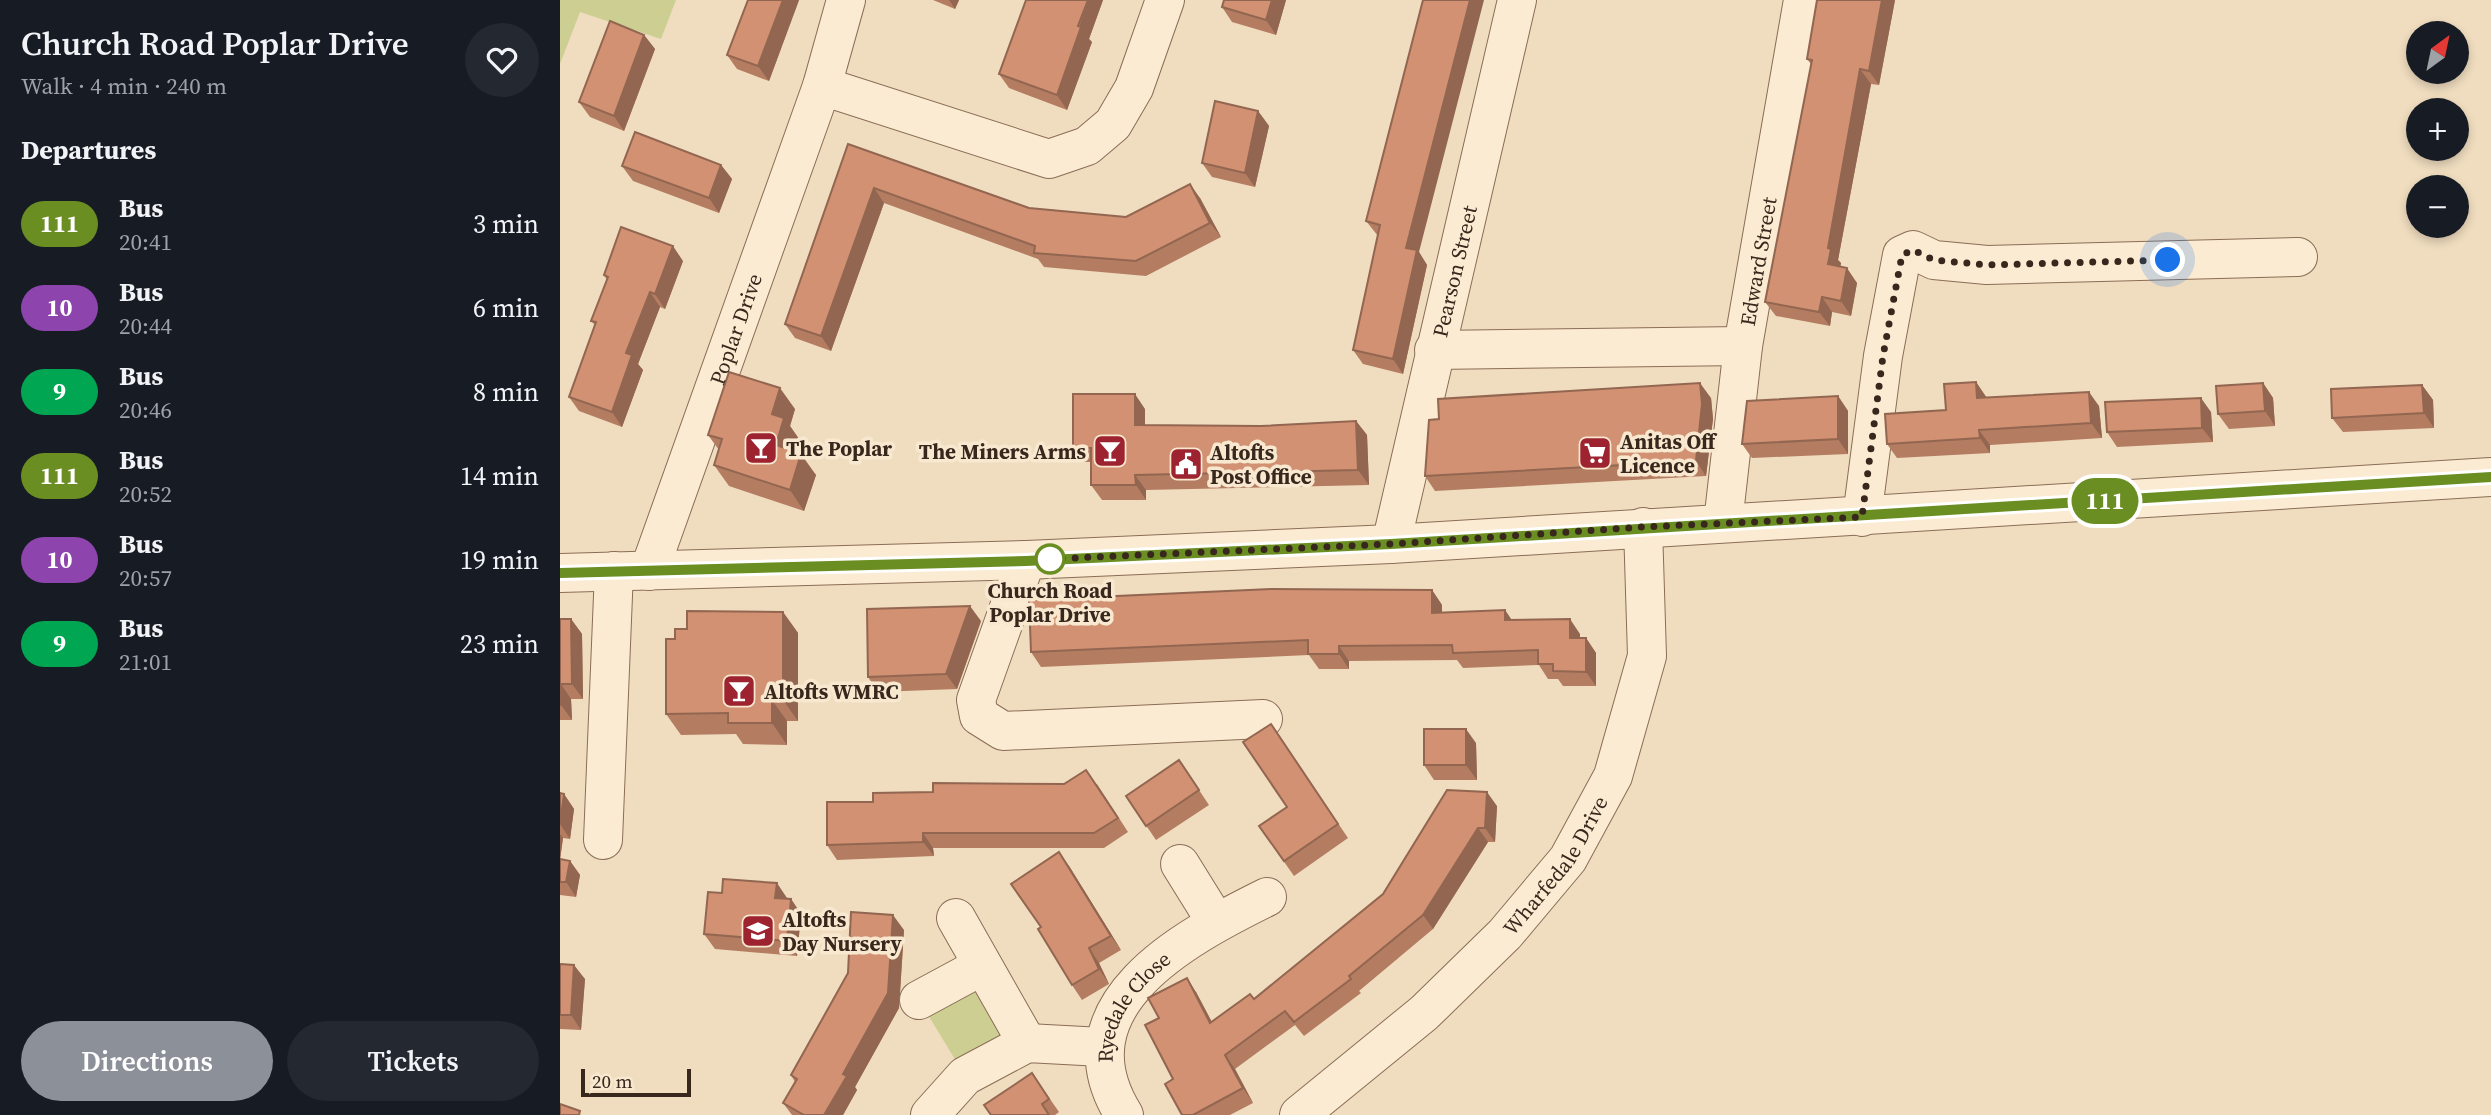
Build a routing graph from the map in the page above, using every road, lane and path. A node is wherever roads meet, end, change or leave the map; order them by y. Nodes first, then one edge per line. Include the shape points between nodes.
1 (846, 0) edge
2 (1165, 0) edge
3 (1517, 0) edge
4 (1803, 0) edge
5 (822, 86) junction
6 (2298, 257) dead end
7 (1743, 346) junction
8 (1434, 350) junction
9 (2491, 477) edge
10 (1862, 517) junction
11 (1723, 523) junction
12 (1643, 527) junction
13 (1391, 544) junction
14 (1026, 561) junction
15 (632, 571) junction
16 (560, 573) edge
17 (1264, 719) dead end
18 (603, 839) dead end
19 (1180, 864) dead end
20 (1267, 897) dead end
21 (956, 918) dead end
22 (1216, 922) junction
23 (982, 966) junction
24 (919, 1000) dead end
25 (1027, 1042) junction
26 (1102, 1047) junction
27 (930, 1115) edge
28 (1124, 1115) edge
29 (1299, 1115) edge

1 - 5 street, Poplar Drive
2 - 5 street via 1134,88 1113,124 1087,146 1049,159
3 - 8 street, Pearson Street
4 - 7 street, Edward Street
5 - 15 street, Poplar Drive
6 - 10 street via 1987,265 1934,260 1913,250 1902,255 1883,356
7 - 8 street
7 - 11 street, Edward Street
8 - 13 street, Pearson Street
9 - 10 street
10 - 11 street
11 - 12 street
12 - 13 street
12 - 29 street, Wharfedale Drive via 1647,656 1613,776 1568,859 1504,934 1424,1013
13 - 14 street
14 - 15 street
14 - 17 street via 976,700 979,716 1003,731
15 - 16 street
15 - 18 street, Poplar Drive
19 - 22 street
20 - 22 street, Ryedale Close
21 - 23 street
22 - 26 street, Ryedale Close via 1174,949 1139,980 1115,1012
23 - 24 street
23 - 25 street
25 - 26 street
25 - 27 street via 965,1076
26 - 28 street, Ryedale Close via 1110,1093

